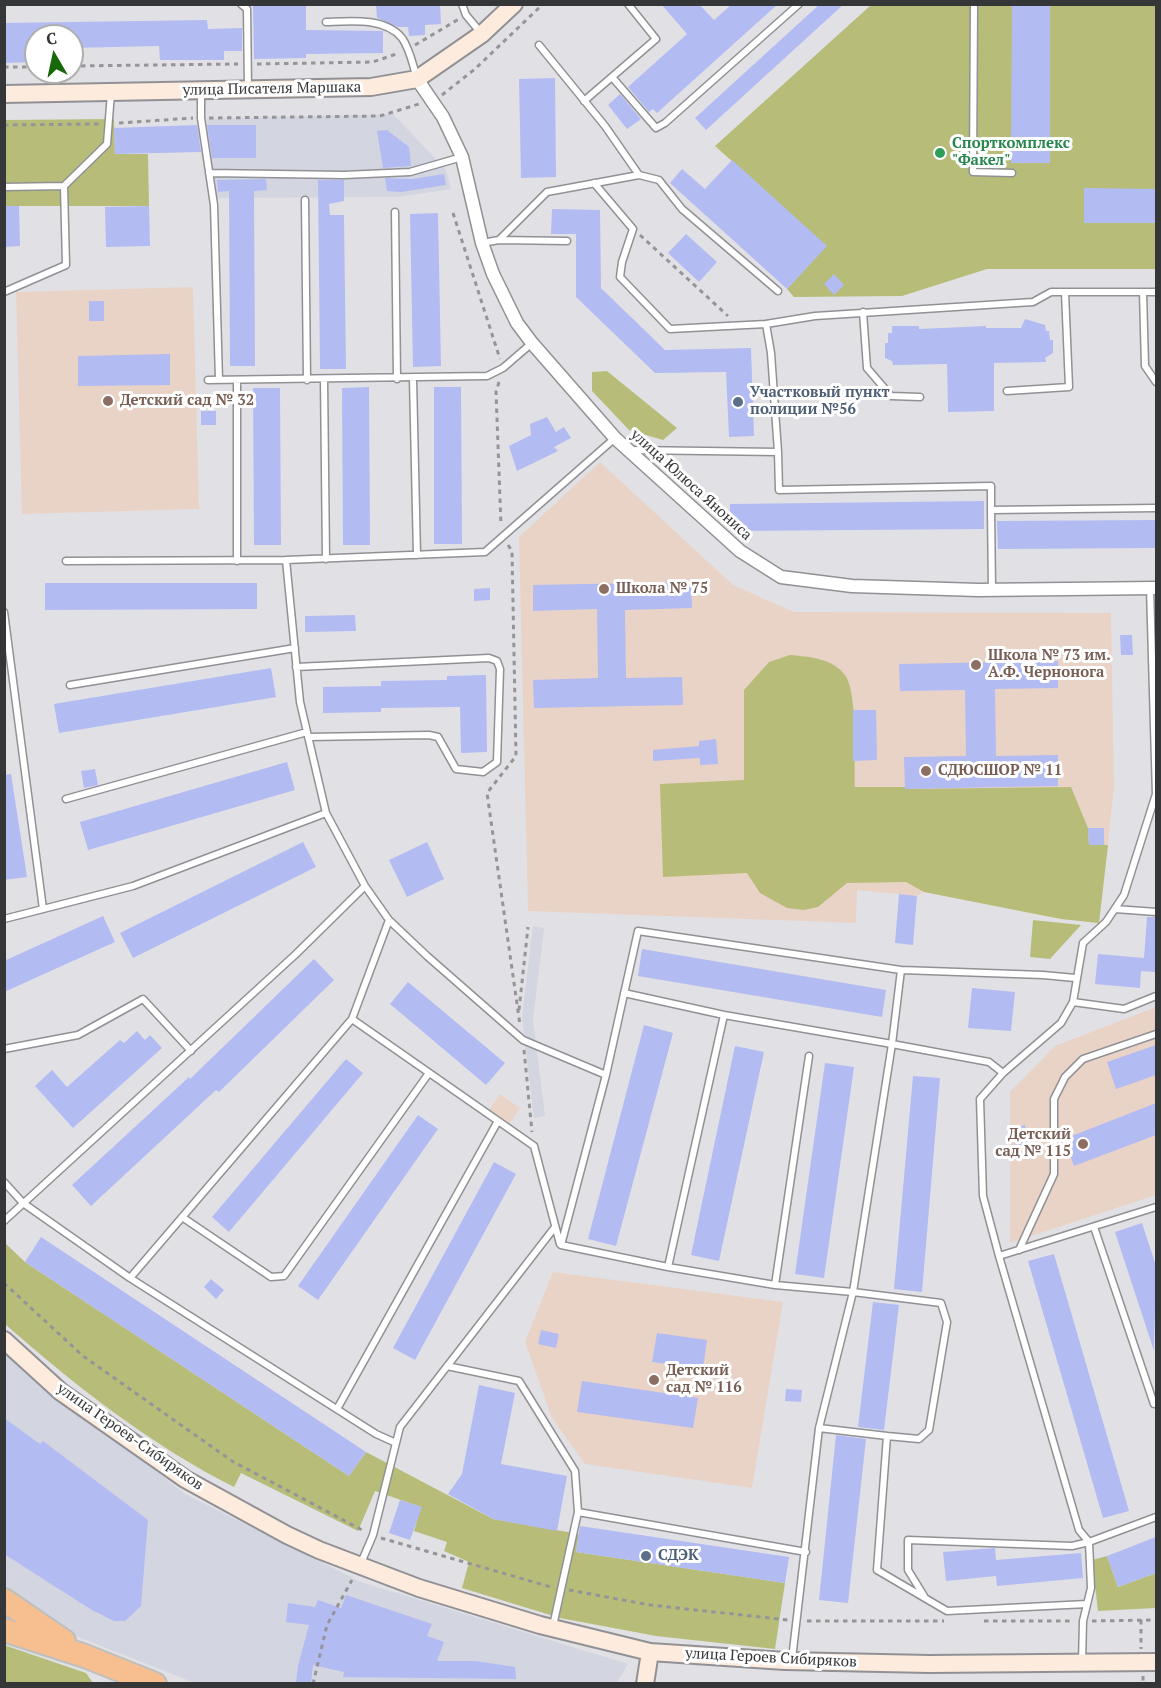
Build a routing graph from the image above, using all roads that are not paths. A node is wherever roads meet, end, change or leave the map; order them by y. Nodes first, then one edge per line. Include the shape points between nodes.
1 (242, 4) edge
2 (462, 4) edge
3 (514, 4) edge
4 (627, 4) edge
5 (799, 4) edge
6 (974, 4) edge
7 (326, 22) dead end
8 (482, 34) junction
9 (538, 45) dead end
10 (612, 77) junction
11 (417, 79) junction
12 (248, 89) junction
13 (201, 90) junction
14 (111, 93) junction
15 (4, 94) edge
16 (584, 101) junction
17 (462, 157) junction
18 (209, 173) junction
19 (1012, 173) dead end
20 (639, 175) junction
21 (594, 183) junction
22 (64, 186) junction
23 (4, 187) edge
24 (305, 200) dead end
25 (395, 212) dead end
26 (499, 240) junction
27 (567, 241) dead end
28 (483, 243) junction
29 (778, 291) dead end
30 (4, 292) edge
31 (1065, 292) junction
32 (1143, 292) junction
33 (1156, 292) edge
34 (863, 312) junction
35 (766, 324) junction
36 (532, 343) junction
37 (324, 379) junction
38 (397, 379) junction
39 (413, 379) junction
40 (208, 380) dead end
41 (219, 380) junction
42 (237, 380) junction
43 (307, 380) junction
44 (1156, 382) edge
45 (1007, 391) dead end
46 (920, 397) dead end
47 (615, 438) junction
48 (630, 450) junction
49 (778, 452) junction
50 (1156, 508) edge
51 (991, 510) junction
52 (417, 555) junction
53 (326, 559) junction
54 (66, 561) dead end
55 (237, 561) junction
56 (286, 561) junction
57 (1153, 588) edge
58 (992, 590) junction
59 (4, 612) edge
60 (294, 648) junction
61 (296, 667) junction
62 (70, 685) dead end
63 (307, 735) junction
64 (1156, 795) edge
65 (66, 799) dead end
66 (326, 813) junction
67 (364, 886) junction
68 (43, 909) junction
69 (1115, 909) junction
70 (1156, 912) edge
71 (4, 919) edge
72 (389, 920) junction
73 (901, 970) junction
74 (1075, 978) junction
75 (624, 993) junction
76 (1156, 996) edge
77 (1072, 1002) junction
78 (724, 1015) junction
79 (352, 1019) junction
80 (1156, 1034) edge
81 (892, 1044) junction
82 (4, 1049) edge
83 (191, 1051) junction
84 (809, 1056) dead end
85 (429, 1073) junction
86 (1003, 1073) junction
87 (606, 1075) junction
88 (498, 1121) junction
89 (4, 1182) edge
90 (23, 1203) junction
91 (1156, 1207) edge
92 (182, 1218) junction
93 (4, 1221) edge
94 (555, 1227) junction
95 (1094, 1227) junction
96 (561, 1245) junction
97 (1019, 1250) junction
98 (999, 1256) junction
99 (668, 1267) junction
100 (130, 1278) junction
101 (775, 1285) junction
102 (853, 1292) junction
103 (4, 1340) edge
104 (447, 1366) junction
105 (1154, 1404) dead end
106 (337, 1409) junction
107 (819, 1428) junction
108 (887, 1436) junction
109 (396, 1443) junction
110 (578, 1512) junction
111 (1156, 1517) edge
112 (1089, 1542) junction
113 (806, 1551) junction
114 (360, 1566) junction
115 (396, 1580) joint
116 (926, 1599) junction
117 (4, 1600) edge
118 (1087, 1604) junction
119 (553, 1628) junction
120 (4, 1630) edge
121 (650, 1653) junction
122 (85, 1656) junction
123 (791, 1661) junction
124 (1156, 1662) edge
125 (1082, 1663) junction
126 (116, 1675) edge
127 (155, 1683) edge
128 (645, 1683) edge

1 - 12 lane via 247,9
2 - 8 lane
3 - 8 street, улица Писателя Маршака
4 - 10 lane via 656,39
5 - 10 lane via 656,128
6 - 19 lane via 973,172
7 - 11 lane via 359,21 389,27 402,38
8 - 11 street, улица Писателя Маршака
9 - 16 lane
10 - 16 lane
11 - 12 street, улица Писателя Маршака via 371,87
11 - 17 street, улица Юлюса Янониса
12 - 13 street, улица Писателя Маршака
13 - 14 street, улица Писателя Маршака
13 - 18 lane
14 - 15 street, улица Писателя Маршака
14 - 22 lane via 107,144
16 - 20 lane
17 - 18 lane via 410,172
17 - 28 street, улица Юлюса Янониса
18 - 41 lane via 214,205
20 - 21 lane
20 - 29 lane via 658,180 682,209
21 - 26 lane via 547,192
21 - 35 lane via 633,229 620,277 670,329
22 - 23 lane
22 - 30 lane via 66,265
24 - 43 lane
25 - 38 lane
26 - 27 lane
26 - 28 lane
28 - 36 street, улица Юлюса Янониса via 504,299
31 - 32 lane
31 - 34 lane via 1051,292 1033,302
31 - 45 lane via 1069,387
32 - 33 lane
32 - 44 lane via 1145,366
34 - 35 lane
34 - 46 lane via 867,368 891,396
35 - 49 lane
36 - 39 lane via 503,368 487,376
36 - 47 street, улица Юлюса Янониса
37 - 38 lane
37 - 43 lane
37 - 53 lane
38 - 39 lane
39 - 52 lane
40 - 41 lane
41 - 42 lane
42 - 43 lane
42 - 55 lane
47 - 48 street, улица Юлюса Янониса
47 - 52 lane via 485,552
48 - 49 lane
48 - 58 street, улица Юлюса Янониса via 740,551 781,577 852,586
49 - 51 lane via 779,490 991,486
50 - 51 lane
51 - 58 lane
52 - 53 lane
53 - 56 lane
54 - 55 lane
55 - 56 lane
56 - 60 lane
57 - 58 street, улица Юлюса Янониса
57 - 64 lane
59 - 68 lane
60 - 61 lane
60 - 62 lane
61 - 63 lane
61 - 63 lane via 489,658 497,661 500,669 497,762 483,772 456,769 438,737 429,735
63 - 65 lane
63 - 66 lane
64 - 69 lane via 1124,895
66 - 67 lane
66 - 68 lane via 133,886
67 - 72 lane
67 - 83 lane
68 - 71 lane
69 - 70 lane
69 - 74 lane via 1083,943
72 - 79 lane
72 - 87 lane via 523,1040
73 - 74 lane
73 - 75 lane via 638,931
73 - 81 lane
74 - 77 lane
75 - 78 lane
75 - 87 lane
76 - 77 lane via 1124,1009
77 - 86 lane via 1061,1023
78 - 81 lane
78 - 99 lane
79 - 85 lane
79 - 92 lane
80 - 97 lane via 1083,1059 1065,1077 1054,1099 1054,1174
81 - 86 lane via 989,1062
81 - 102 lane
82 - 83 lane via 78,1035 143,999
83 - 90 lane
84 - 101 lane
85 - 88 lane
85 - 92 lane via 284,1276 271,1277
86 - 98 lane via 980,1100 982,1196
87 - 96 lane
88 - 94 lane via 534,1146
88 - 106 lane
89 - 90 lane
90 - 93 lane
90 - 100 lane
91 - 95 lane
92 - 100 lane
94 - 96 lane
94 - 104 lane
95 - 97 lane
95 - 105 lane
96 - 99 lane
97 - 98 lane
98 - 112 lane via 1079,1530
99 - 101 lane
100 - 106 lane
101 - 102 lane
102 - 107 lane
102 - 108 lane via 941,1303 947,1322 929,1430 919,1439
103 - 114 street, улица Героев-Сибиряков via 61,1392 185,1479 287,1535
104 - 109 lane via 400,1427
104 - 110 lane via 519,1381 575,1471
106 - 109 lane
107 - 108 lane
107 - 113 lane
108 - 116 lane via 877,1570
109 - 114 lane via 373,1535
110 - 113 lane
110 - 119 lane
111 - 112 lane
112 - 116 lane via 1072,1546 908,1540 908,1570
112 - 118 lane via 1091,1588
113 - 123 lane
114 - 115 street, улица Героев-Сибиряков
115 - 119 street, улица Героев Сибиряков
116 - 118 lane via 947,1611
117 - 122 highway
118 - 125 lane
119 - 121 street, улица Героев Сибиряков
120 - 122 highway
121 - 123 street, улица Героев Сибиряков
121 - 128 street
122 - 126 highway
123 - 125 street, улица Героев Сибиряков
124 - 125 street, улица Героев Сибиряков
126 - 127 highway

